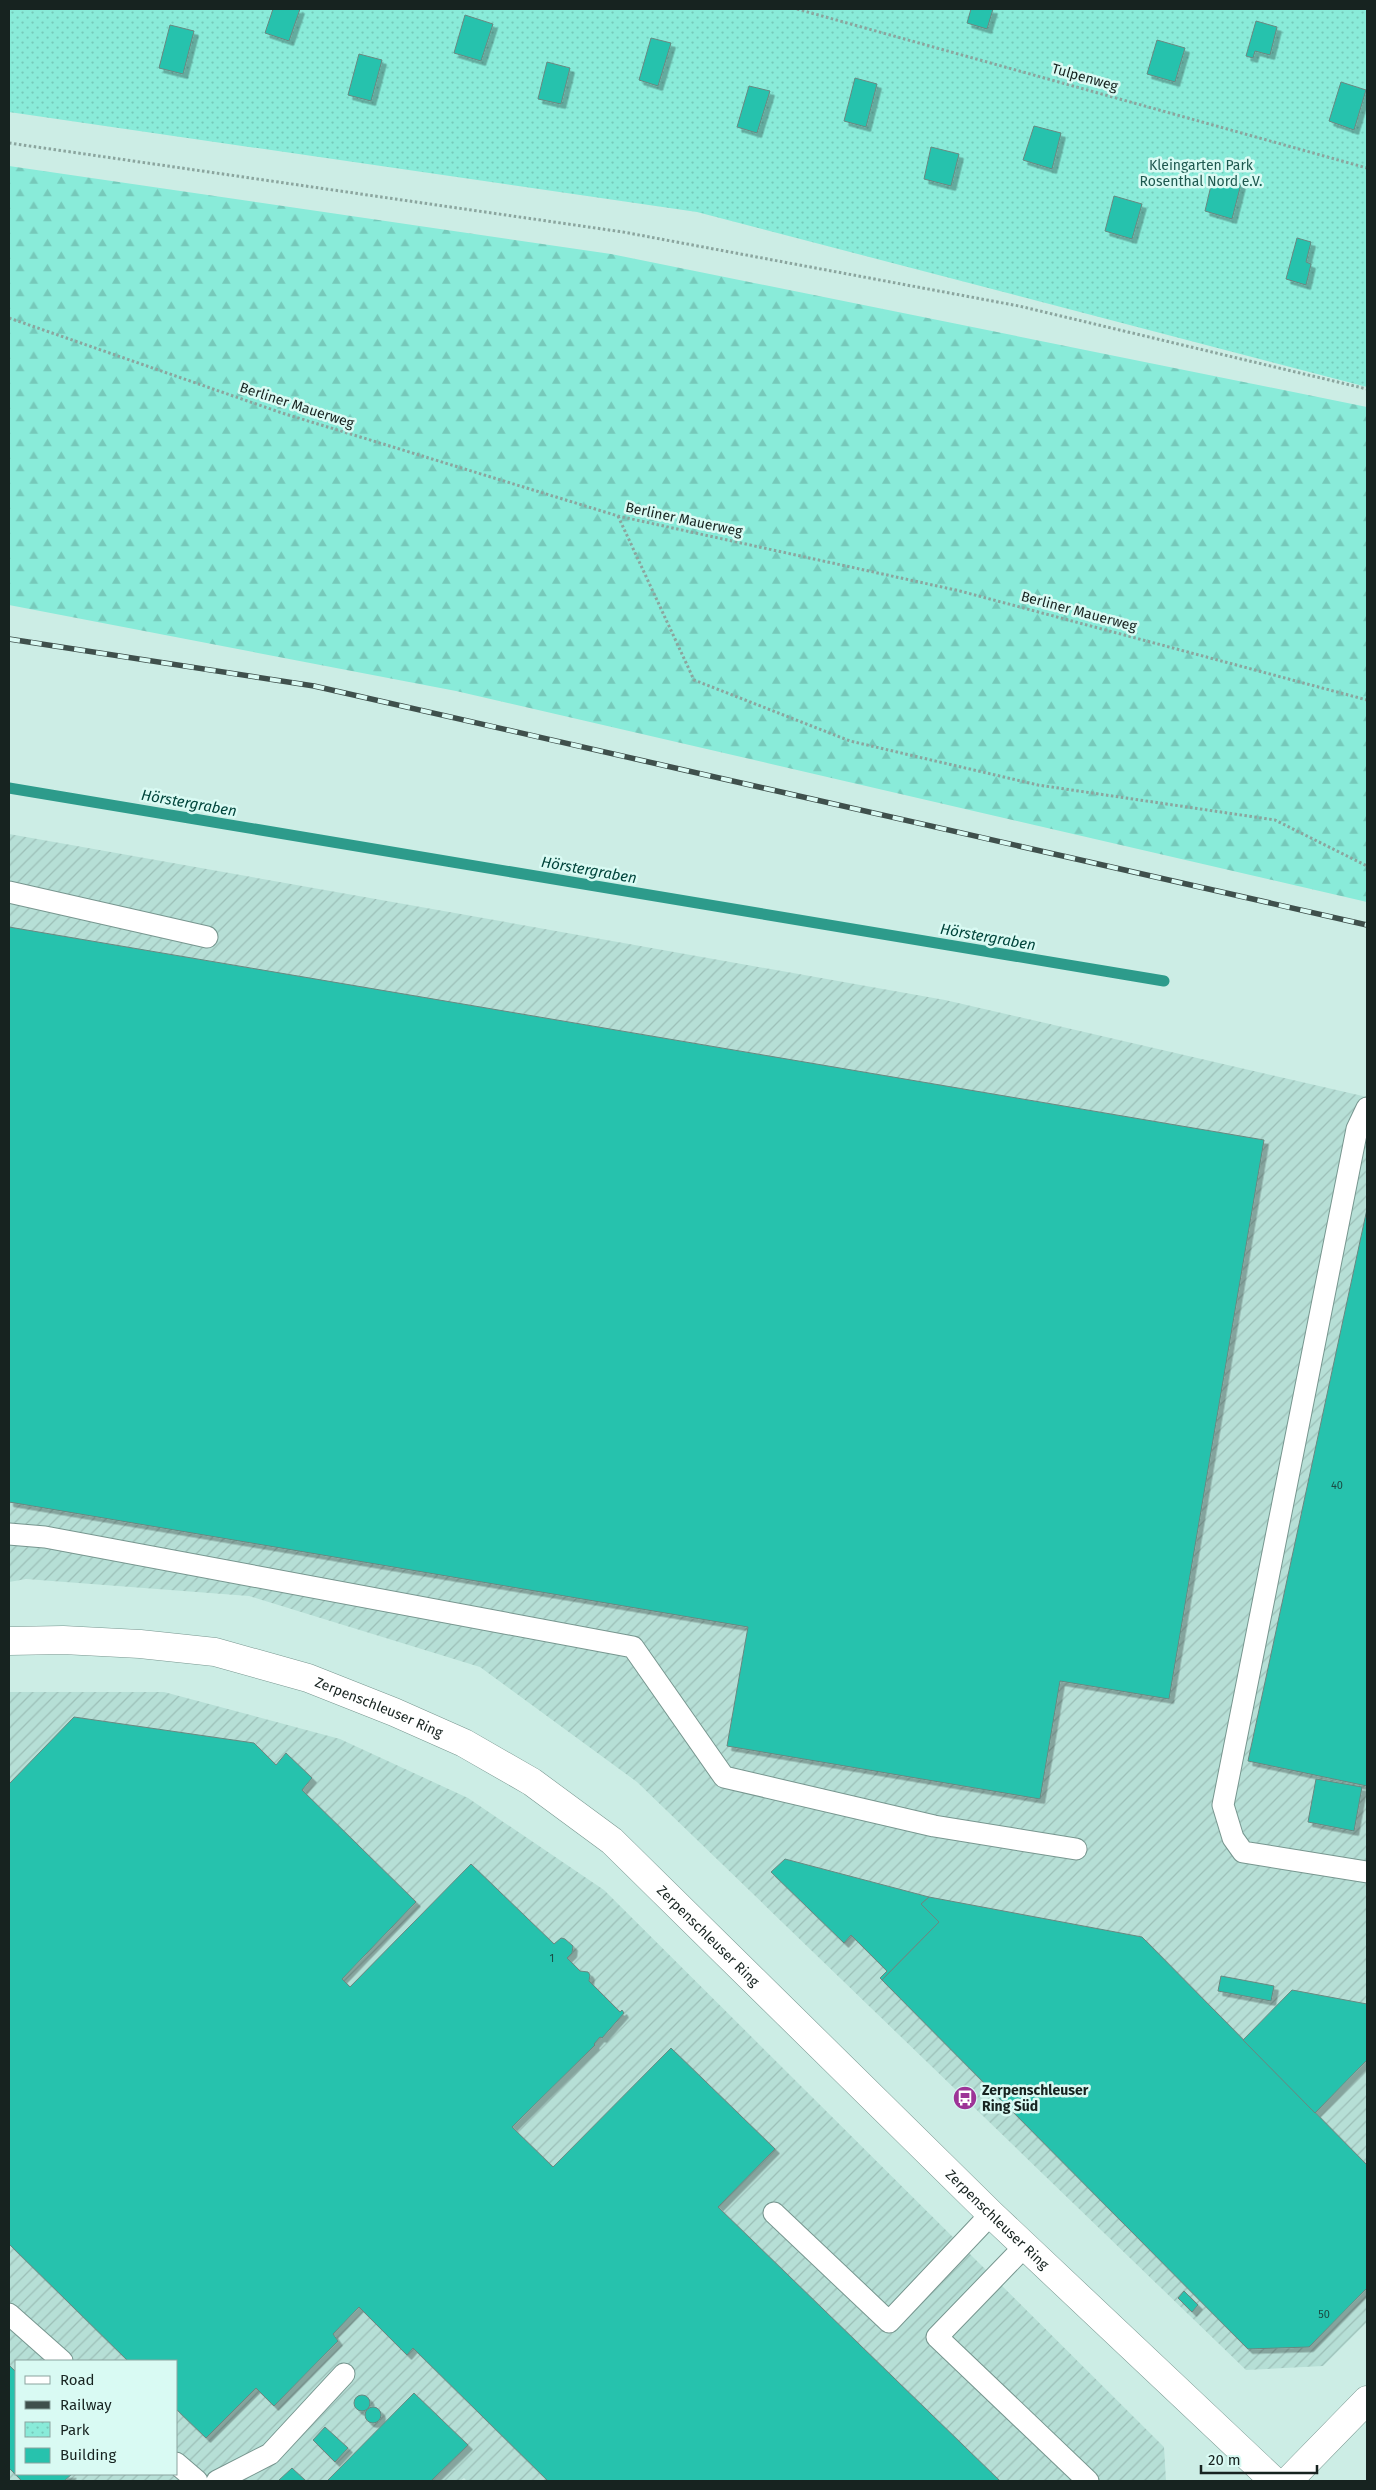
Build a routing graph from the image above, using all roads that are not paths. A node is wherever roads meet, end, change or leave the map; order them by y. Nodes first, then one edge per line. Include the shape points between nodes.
1 (9, 892) edge
2 (207, 937) dead end
3 (1367, 1108) edge
4 (9, 1534) edge
5 (9, 1641) edge
6 (1076, 1849) dead end
7 (1367, 1872) edge
8 (774, 2213) dead end
9 (990, 2214) junction
10 (1025, 2246) junction
11 (9, 2314) edge
12 (61, 2360) edge
13 (344, 2374) dead end
14 (1367, 2400) edge
15 (178, 2465) edge
16 (197, 2481) edge
17 (217, 2481) edge
18 (1088, 2481) edge
19 (1274, 2481) edge
20 (1288, 2481) edge

1 - 2 lane
3 - 7 lane via 1357,1129 1223,1804 1232,1838 1243,1852
4 - 6 lane via 45,1537 633,1647 724,1776 934,1826
5 - 9 street, Zerpenschleuser Ring via 140,1644 215,1652 308,1678 394,1712 464,1743 532,1782 612,1841
8 - 9 lane via 889,2322
9 - 10 street, Zerpenschleuser Ring
10 - 18 lane via 937,2337
10 - 19 street, Zerpenschleuser Ring
11 - 12 lane
13 - 17 lane via 270,2454
14 - 20 street
15 - 16 lane

